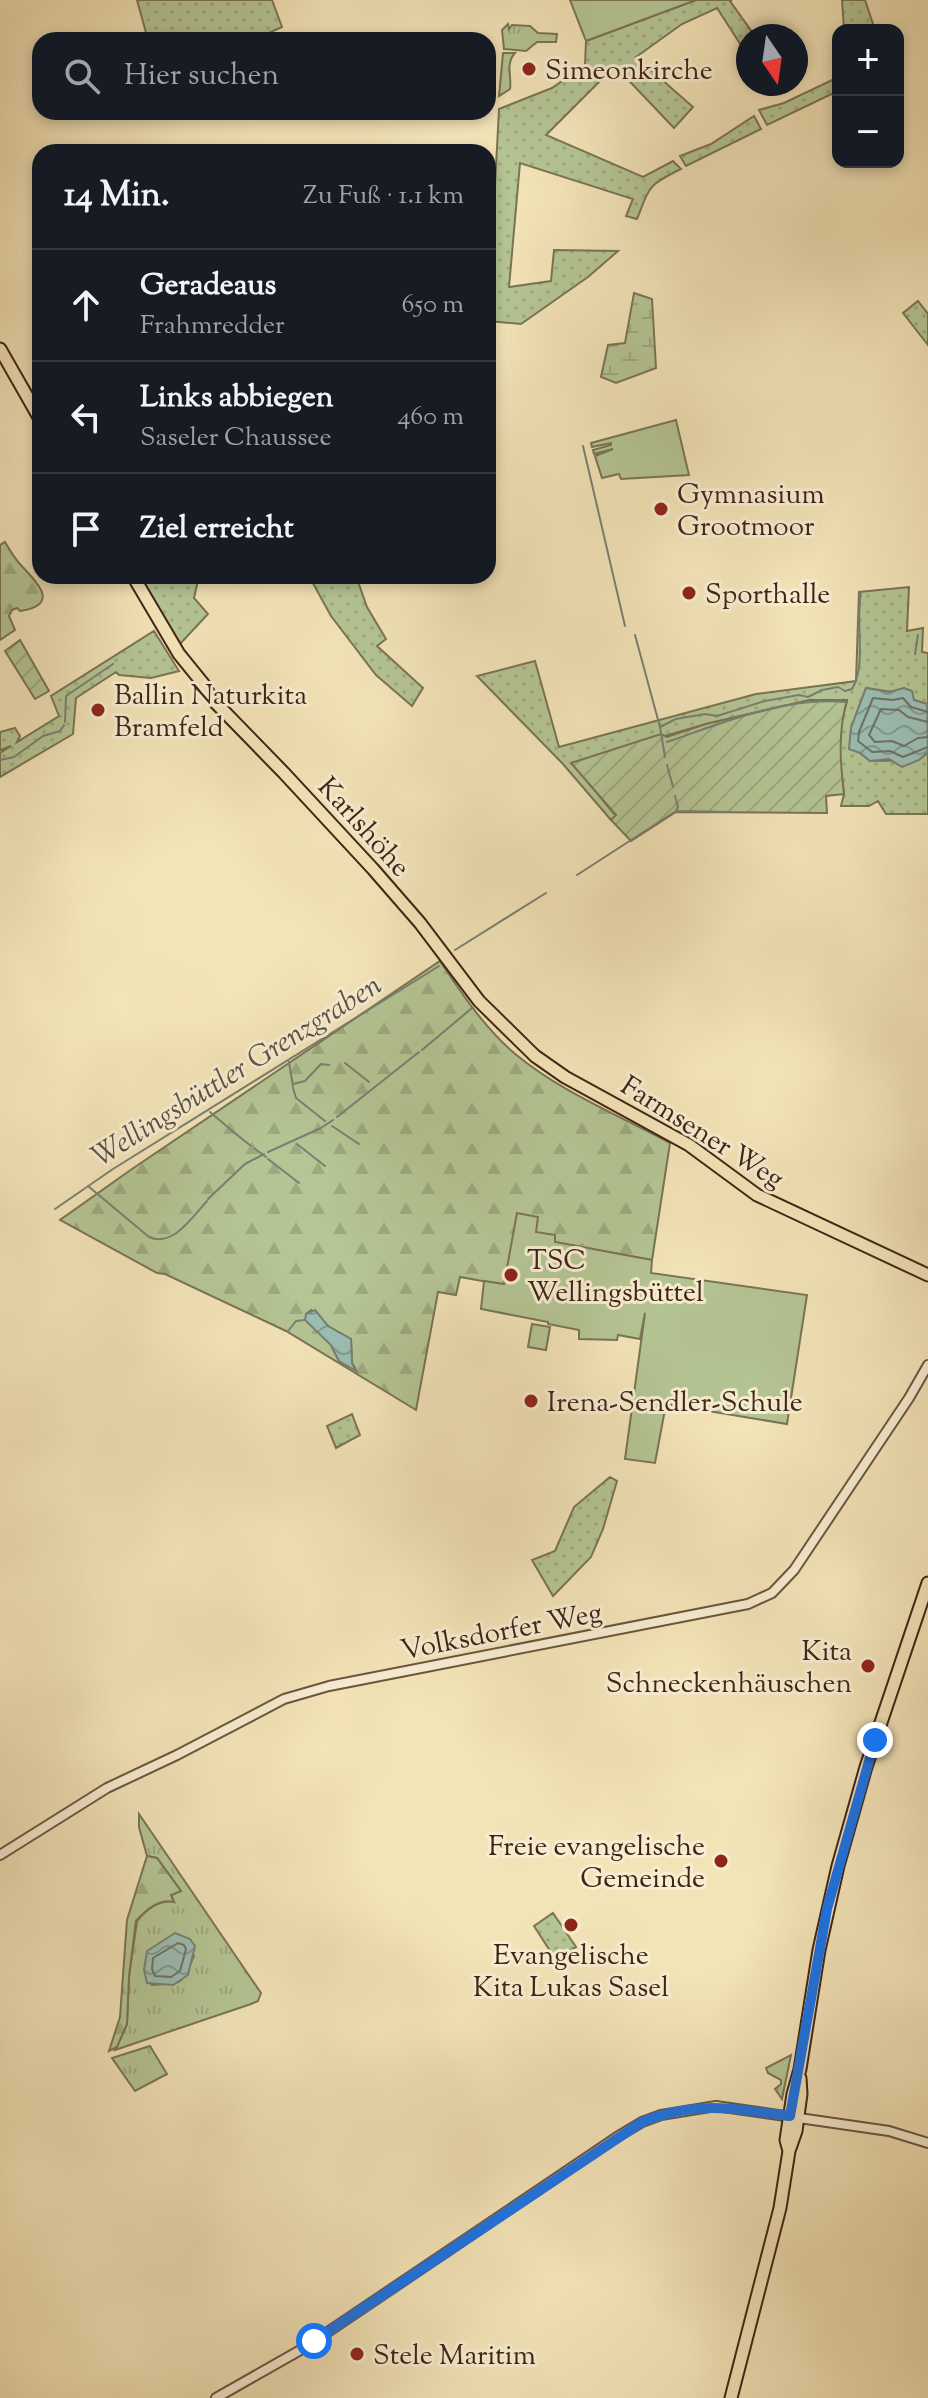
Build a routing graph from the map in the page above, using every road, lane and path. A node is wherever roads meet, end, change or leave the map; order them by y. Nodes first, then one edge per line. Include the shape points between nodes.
1 (0, 349) edge
2 (32, 405) edge
3 (138, 584) edge
4 (446, 957) joint
5 (928, 1275) edge
6 (928, 1365) edge
7 (928, 1583) edge
8 (0, 1855) edge
9 (794, 2117) junction
10 (928, 2143) edge
11 (216, 2398) edge
12 (731, 2398) edge

1 - 2 main road
3 - 4 main road, Karlshöhe via 179,654 205,686
4 - 5 main road, Farmsener Weg via 495,1019 551,1068 681,1140 765,1199
6 - 8 street, Volksdorfer Weg via 794,1570 763,1599 284,1699 107,1788
7 - 9 main road via 838,1866 819,1950
9 - 10 street via 889,2131
9 - 11 street via 716,2106 642,2122 304,2348
9 - 12 main road via 780,2208

